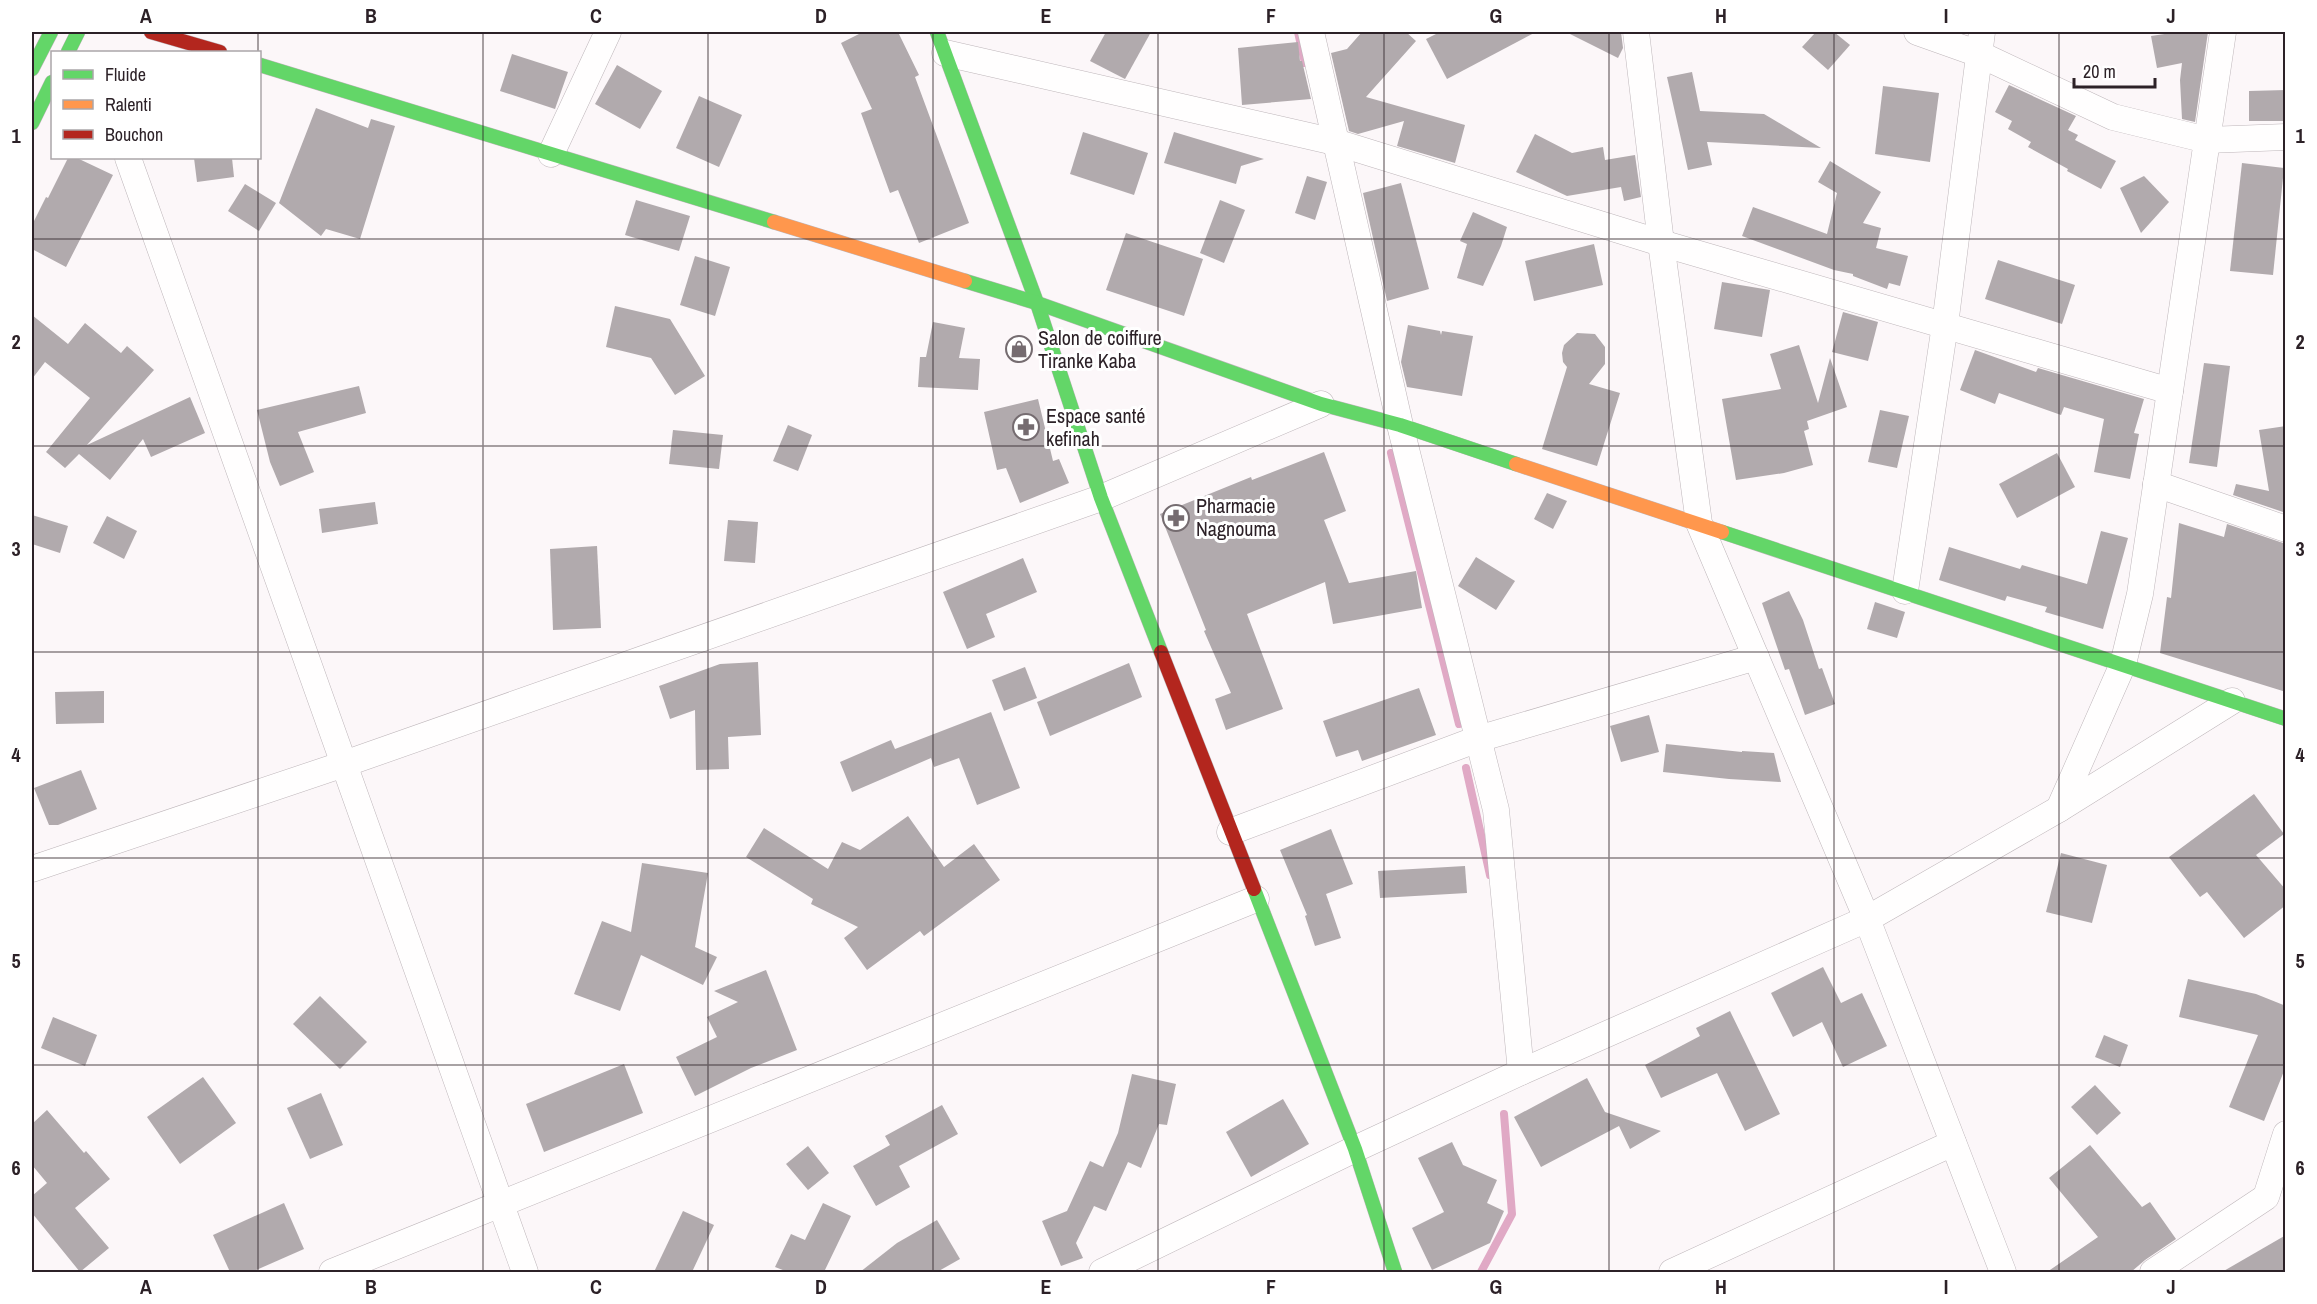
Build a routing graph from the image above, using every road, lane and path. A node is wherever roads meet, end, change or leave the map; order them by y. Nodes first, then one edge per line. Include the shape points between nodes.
1 (51, 32) edge
2 (78, 32) edge
3 (151, 32) edge
4 (608, 32) edge
5 (1311, 32) edge
6 (1636, 32) edge
7 (1917, 32) edge
8 (2223, 32) edge
9 (941, 43) edge
10 (1980, 43) edge
11 (68, 51) edge
12 (217, 51) edge
13 (261, 65) edge
14 (32, 69) edge
15 (51, 84) edge
16 (32, 123) edge
17 (2286, 137) edge
18 (2207, 140) junction
19 (1335, 142) junction
20 (551, 154) junction
21 (128, 159) edge
22 (1661, 243) junction
23 (1037, 303) junction
24 (1945, 325) junction
25 (2170, 391) junction
26 (1321, 404) junction
27 (1400, 425) junction
28 (2156, 484) junction
29 (1101, 498) junction
30 (1700, 523) junction
31 (2286, 529) edge
32 (1905, 591) junction
33 (1756, 657) junction
34 (2123, 664) junction
35 (2232, 701) junction
36 (2286, 719) edge
37 (1478, 739) junction
38 (344, 764) junction
39 (2059, 809) junction
40 (1230, 832) junction
41 (32, 869) edge
42 (1256, 899) junction
43 (1867, 919) junction
44 (1521, 1072) junction
45 (2286, 1134) edge
46 (1953, 1143) junction
47 (1355, 1149) junction
48 (2276, 1194) edge
49 (501, 1204) junction
50 (332, 1272) edge
51 (525, 1272) edge
52 (1102, 1272) edge
53 (1395, 1272) edge
54 (1672, 1272) edge
55 (2003, 1272) edge
56 (2153, 1272) edge

1 - 14 main road
2 - 11 main road
3 - 12 main road
4 - 20 street
5 - 19 street
6 - 22 street
7 - 10 street
8 - 18 street
9 - 19 street
9 - 23 main road
10 - 18 street via 2112,117
10 - 24 street
13 - 20 main road
15 - 16 main road
17 - 18 street
18 - 25 street
19 - 22 street
19 - 27 street
20 - 23 main road
21 - 38 street
22 - 24 street
22 - 30 street
23 - 26 main road
23 - 29 main road
24 - 25 street
24 - 32 street
25 - 28 street
26 - 27 main road
26 - 29 street
27 - 30 main road
27 - 37 street
28 - 31 street
28 - 34 street via 2140,594
29 - 38 street
29 - 40 main road
30 - 32 main road
30 - 33 street
32 - 34 main road
33 - 37 street
33 - 43 street
34 - 35 main road
34 - 39 street
35 - 36 main road
35 - 39 street
37 - 40 street
37 - 44 street via 1496,810
38 - 41 street
38 - 49 street
39 - 43 street
40 - 42 main road
42 - 47 main road
42 - 49 street
43 - 44 street
43 - 46 street
44 - 47 street
45 - 48 street
46 - 54 street
46 - 55 street
47 - 52 street
47 - 53 main road
48 - 56 street
49 - 50 street
49 - 51 street

